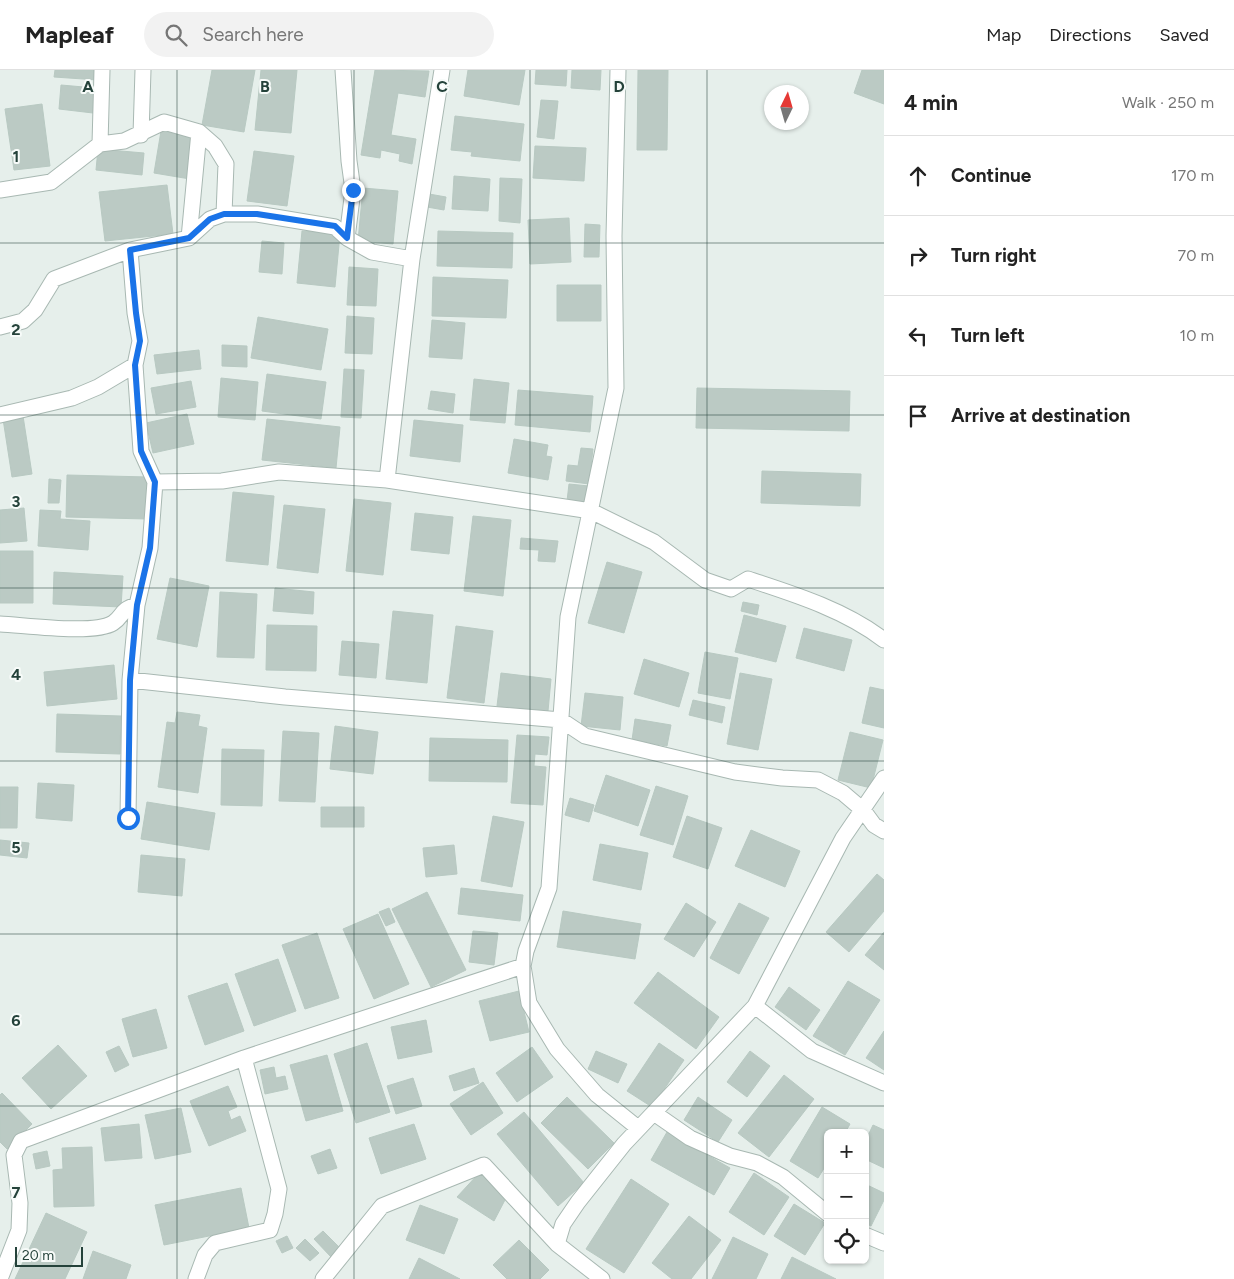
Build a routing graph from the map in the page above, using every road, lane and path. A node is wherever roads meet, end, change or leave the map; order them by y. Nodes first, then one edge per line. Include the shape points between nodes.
1 (102, 70) edge
2 (143, 70) edge
3 (343, 70) edge
4 (442, 70) edge
5 (618, 70) edge
6 (199, 132) junction
7 (141, 135) junction
8 (100, 144) junction
9 (0, 190) edge
10 (224, 214) junction
11 (189, 238) junction
12 (347, 238) junction
13 (130, 250) junction
14 (412, 259) junction
15 (0, 327) edge
16 (135, 365) junction
17 (0, 415) edge
18 (388, 480) junction
19 (155, 482) junction
20 (591, 511) junction
21 (137, 605) junction
22 (0, 624) edge
23 (884, 640) edge
24 (130, 680) junction
25 (561, 720) junction
26 (884, 778) edge
27 (863, 810) junction
28 (128, 818) dead end
29 (879, 828) edge
30 (843, 838) junction
31 (523, 966) junction
32 (755, 1006) junction
33 (244, 1058) junction
34 (884, 1083) edge
35 (654, 1113) junction
36 (638, 1128) junction
37 (824, 1211) edge
38 (869, 1237) edge
39 (884, 1243) edge
40 (557, 1244) junction
41 (0, 1279) edge
42 (196, 1279) edge
43 (323, 1279) edge
44 (602, 1279) edge

1 - 8 street
2 - 7 street
3 - 12 street via 353,190
4 - 14 street
5 - 20 street via 614,236 616,388
6 - 7 street via 164,122
6 - 10 street via 215,146 226,164
6 - 11 street
7 - 8 street
8 - 9 street via 51,182
10 - 11 street via 210,219
10 - 12 street via 257,214 335,226
11 - 13 street
12 - 14 street via 372,252
13 - 15 street via 54,279 35,310 23,320
13 - 16 street via 140,341
14 - 18 street
16 - 17 street via 72,398
16 - 19 street via 141,451
18 - 19 street via 279,472 222,482
18 - 20 street
19 - 21 street via 150,548
20 - 23 street via 654,542 705,580 731,589 748,579 790,592 867,627
20 - 25 street via 568,617
21 - 22 street via 125,608 113,623 92,629
21 - 24 street
24 - 25 street via 285,697
24 - 28 street
25 - 27 street via 585,736 735,772 818,780 843,793
25 - 31 street via 548,888
26 - 27 street
27 - 29 street
27 - 30 street
29 - 30 street
30 - 32 street
31 - 33 street
31 - 36 street via 530,1003 557,1050 597,1095
32 - 34 street via 812,1051
32 - 35 street
33 - 41 street via 21,1141 14,1155 20,1202 19,1230
33 - 42 street via 279,1188 275,1214 270,1230 215,1243 205,1255
35 - 36 street
35 - 37 street via 690,1138 730,1156 757,1163 783,1177
36 - 40 street via 578,1202 563,1224
38 - 39 street
40 - 43 street via 484,1165 382,1206
40 - 44 street

